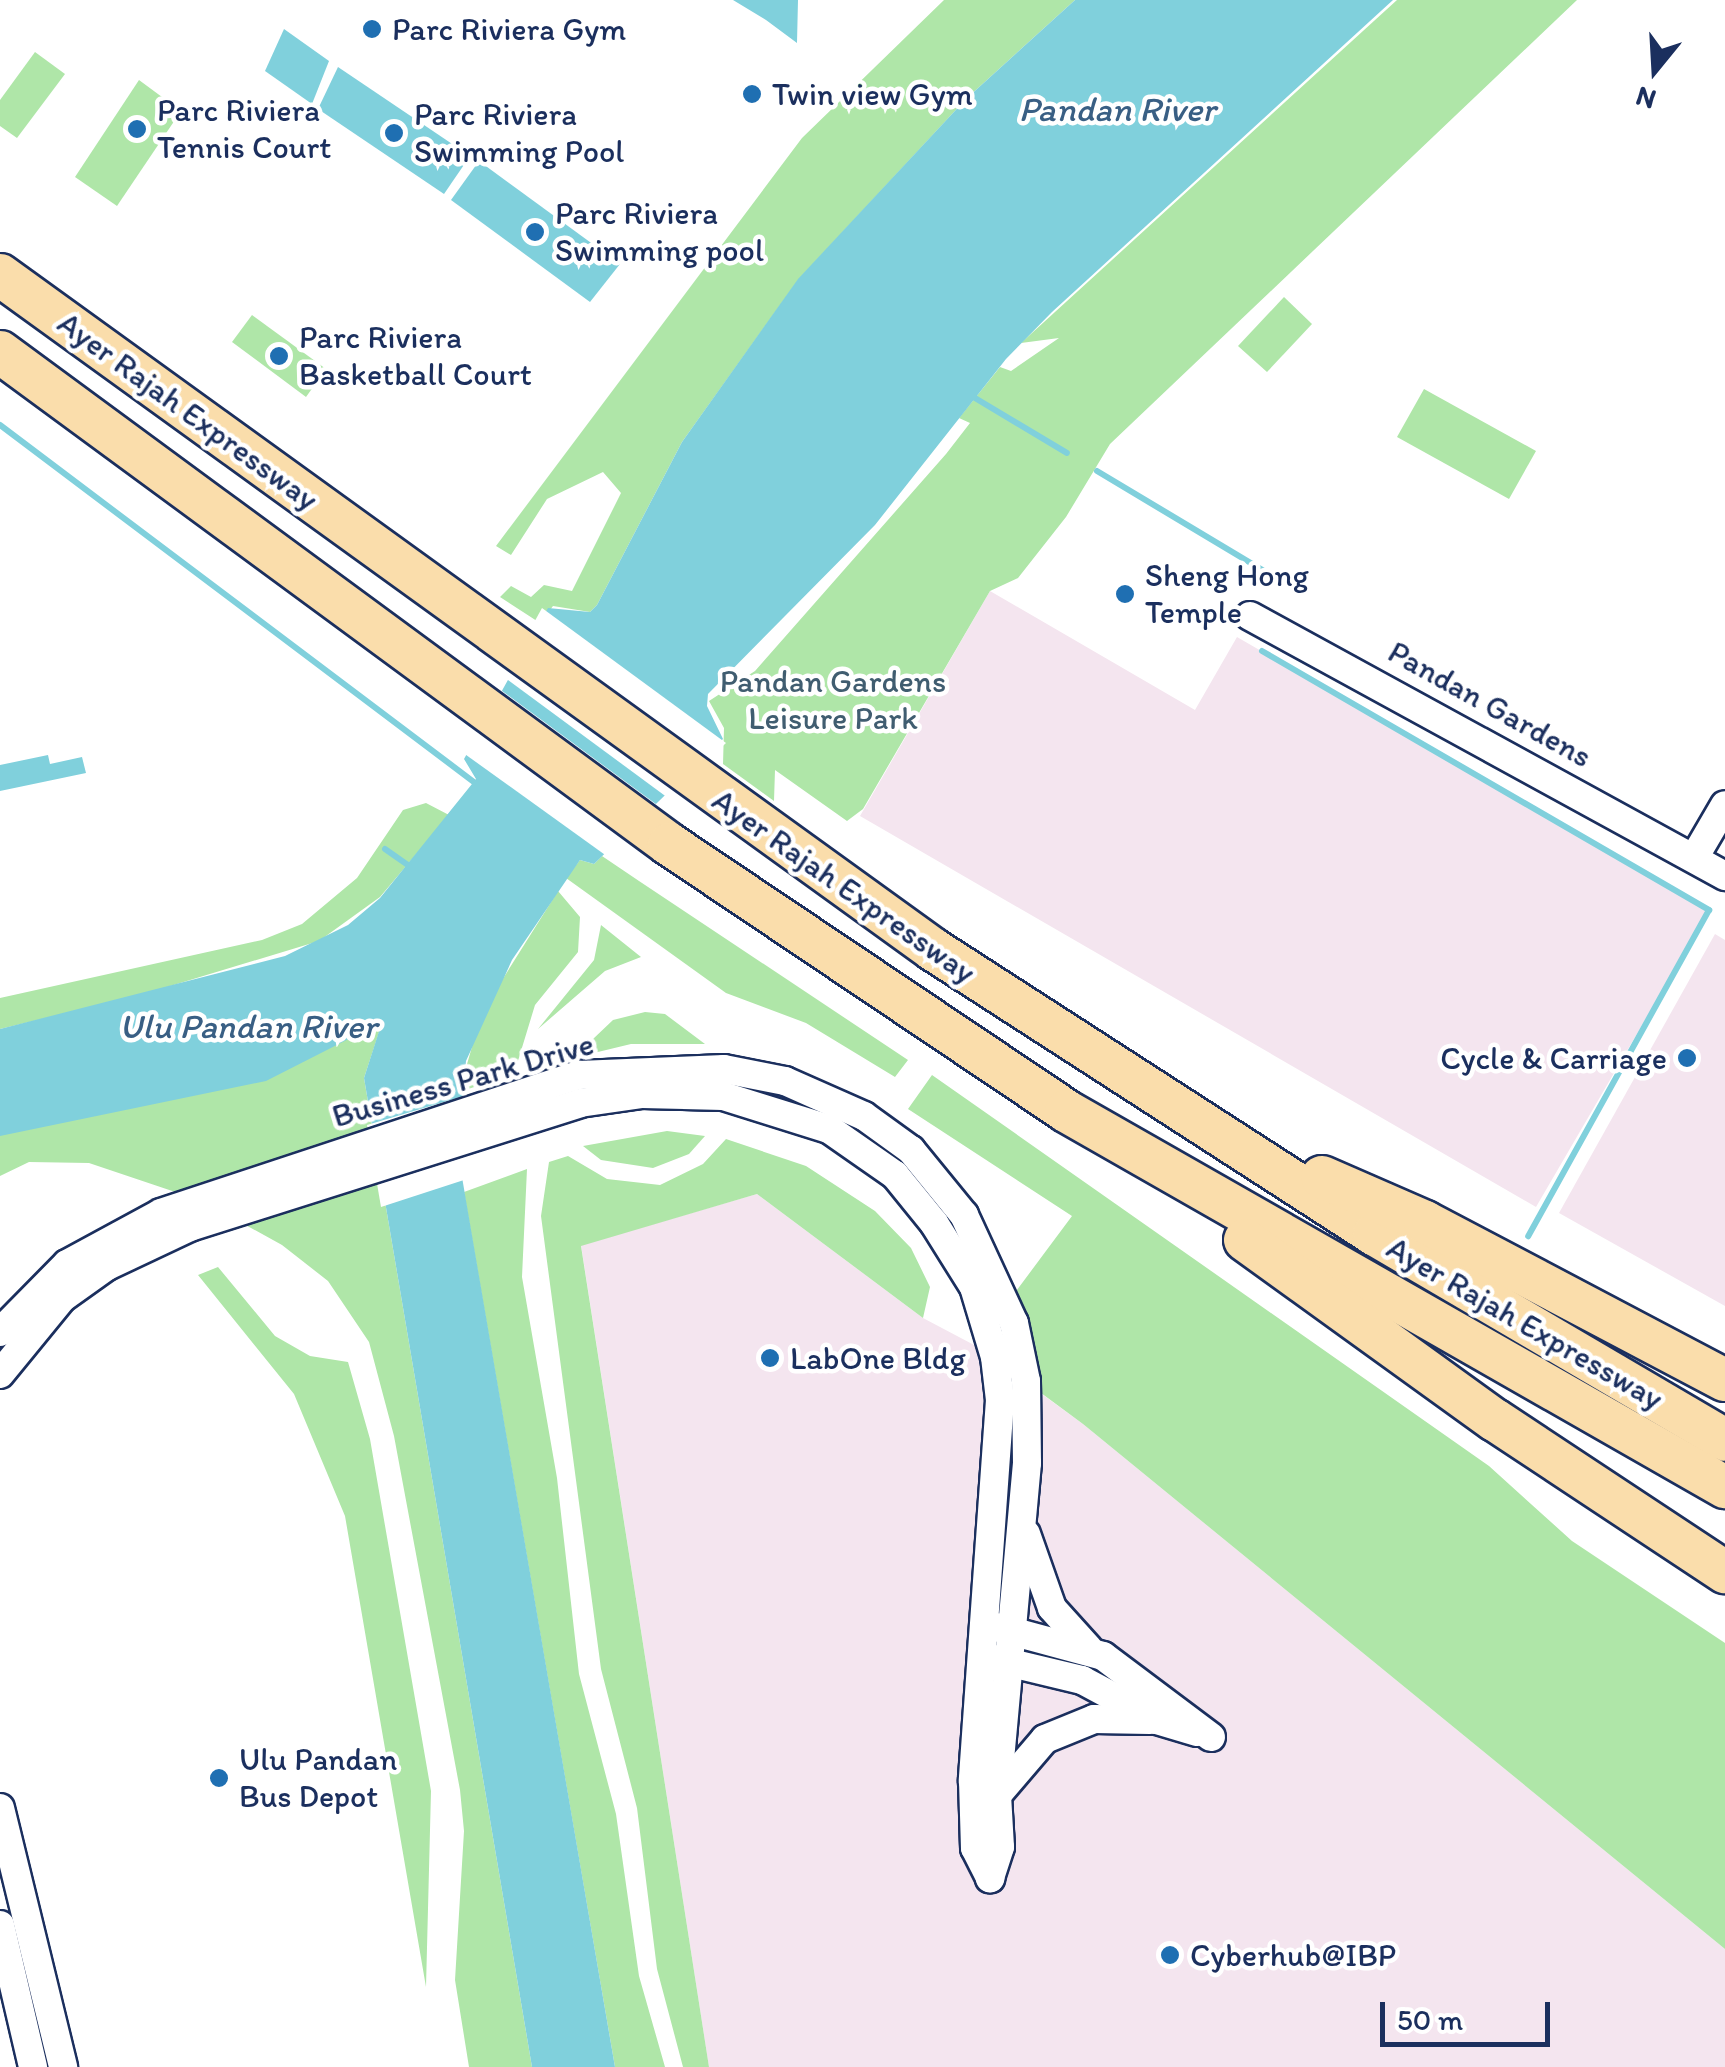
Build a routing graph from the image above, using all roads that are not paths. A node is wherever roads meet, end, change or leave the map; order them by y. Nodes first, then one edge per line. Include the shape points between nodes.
1 (0, 275) edge
2 (0, 352) edge
3 (1250, 616) dead end
4 (1725, 805) edge
5 (1715, 867) edge
6 (1066, 1111) junction
7 (1282, 1172) junction
8 (0, 1332) edge
9 (0, 1373) edge
10 (1725, 1380) edge
11 (1725, 1440) edge
12 (1725, 1487) edge
13 (1022, 1518) junction
14 (1725, 1572) edge
15 (980, 1622) junction
16 (1011, 1631) junction
17 (1088, 1648) junction
18 (979, 1655) junction
19 (1008, 1663) junction
20 (1156, 1720) junction
21 (996, 1795) junction
22 (0, 1808) edge
23 (0, 1925) edge
24 (33, 2067) edge
25 (63, 2067) edge

1 - 7 highway, Ayer Rajah Expressway via 500,632 711,794 1008,999
2 - 6 highway, Ayer Rajah Expressway via 669,844
3 - 5 street, Pandan Gardens
4 - 5 street, Pandan Gardens
6 - 12 highway, Ayer Rajah Expressway
6 - 14 highway via 1496,1420
7 - 10 highway via 1318,1176 1403,1212
7 - 11 highway, Ayer Rajah Expressway via 1516,1321
8 - 13 street, Business Park Drive via 67,1264 161,1213 579,1075 724,1068 830,1100 911,1150 964,1214 1014,1323 1029,1425
9 - 15 street, Business Park Drive via 62,1298 107,1266 190,1227 580,1103 723,1096 813,1123 896,1175 974,1288 1000,1400
13 - 16 street, Business Park Drive
13 - 17 street via 1052,1608
15 - 16 street
15 - 18 street, Business Park Drive
16 - 17 street
16 - 19 street, Business Park Drive
17 - 20 street via 1211,1736
18 - 19 street
18 - 21 street, Business Park Drive via 975,1848 990,1878 1000,1847
19 - 20 street via 1082,1680
19 - 21 street, Business Park Drive
20 - 21 street via 1094,1719 1044,1739
22 - 25 street
23 - 24 street

